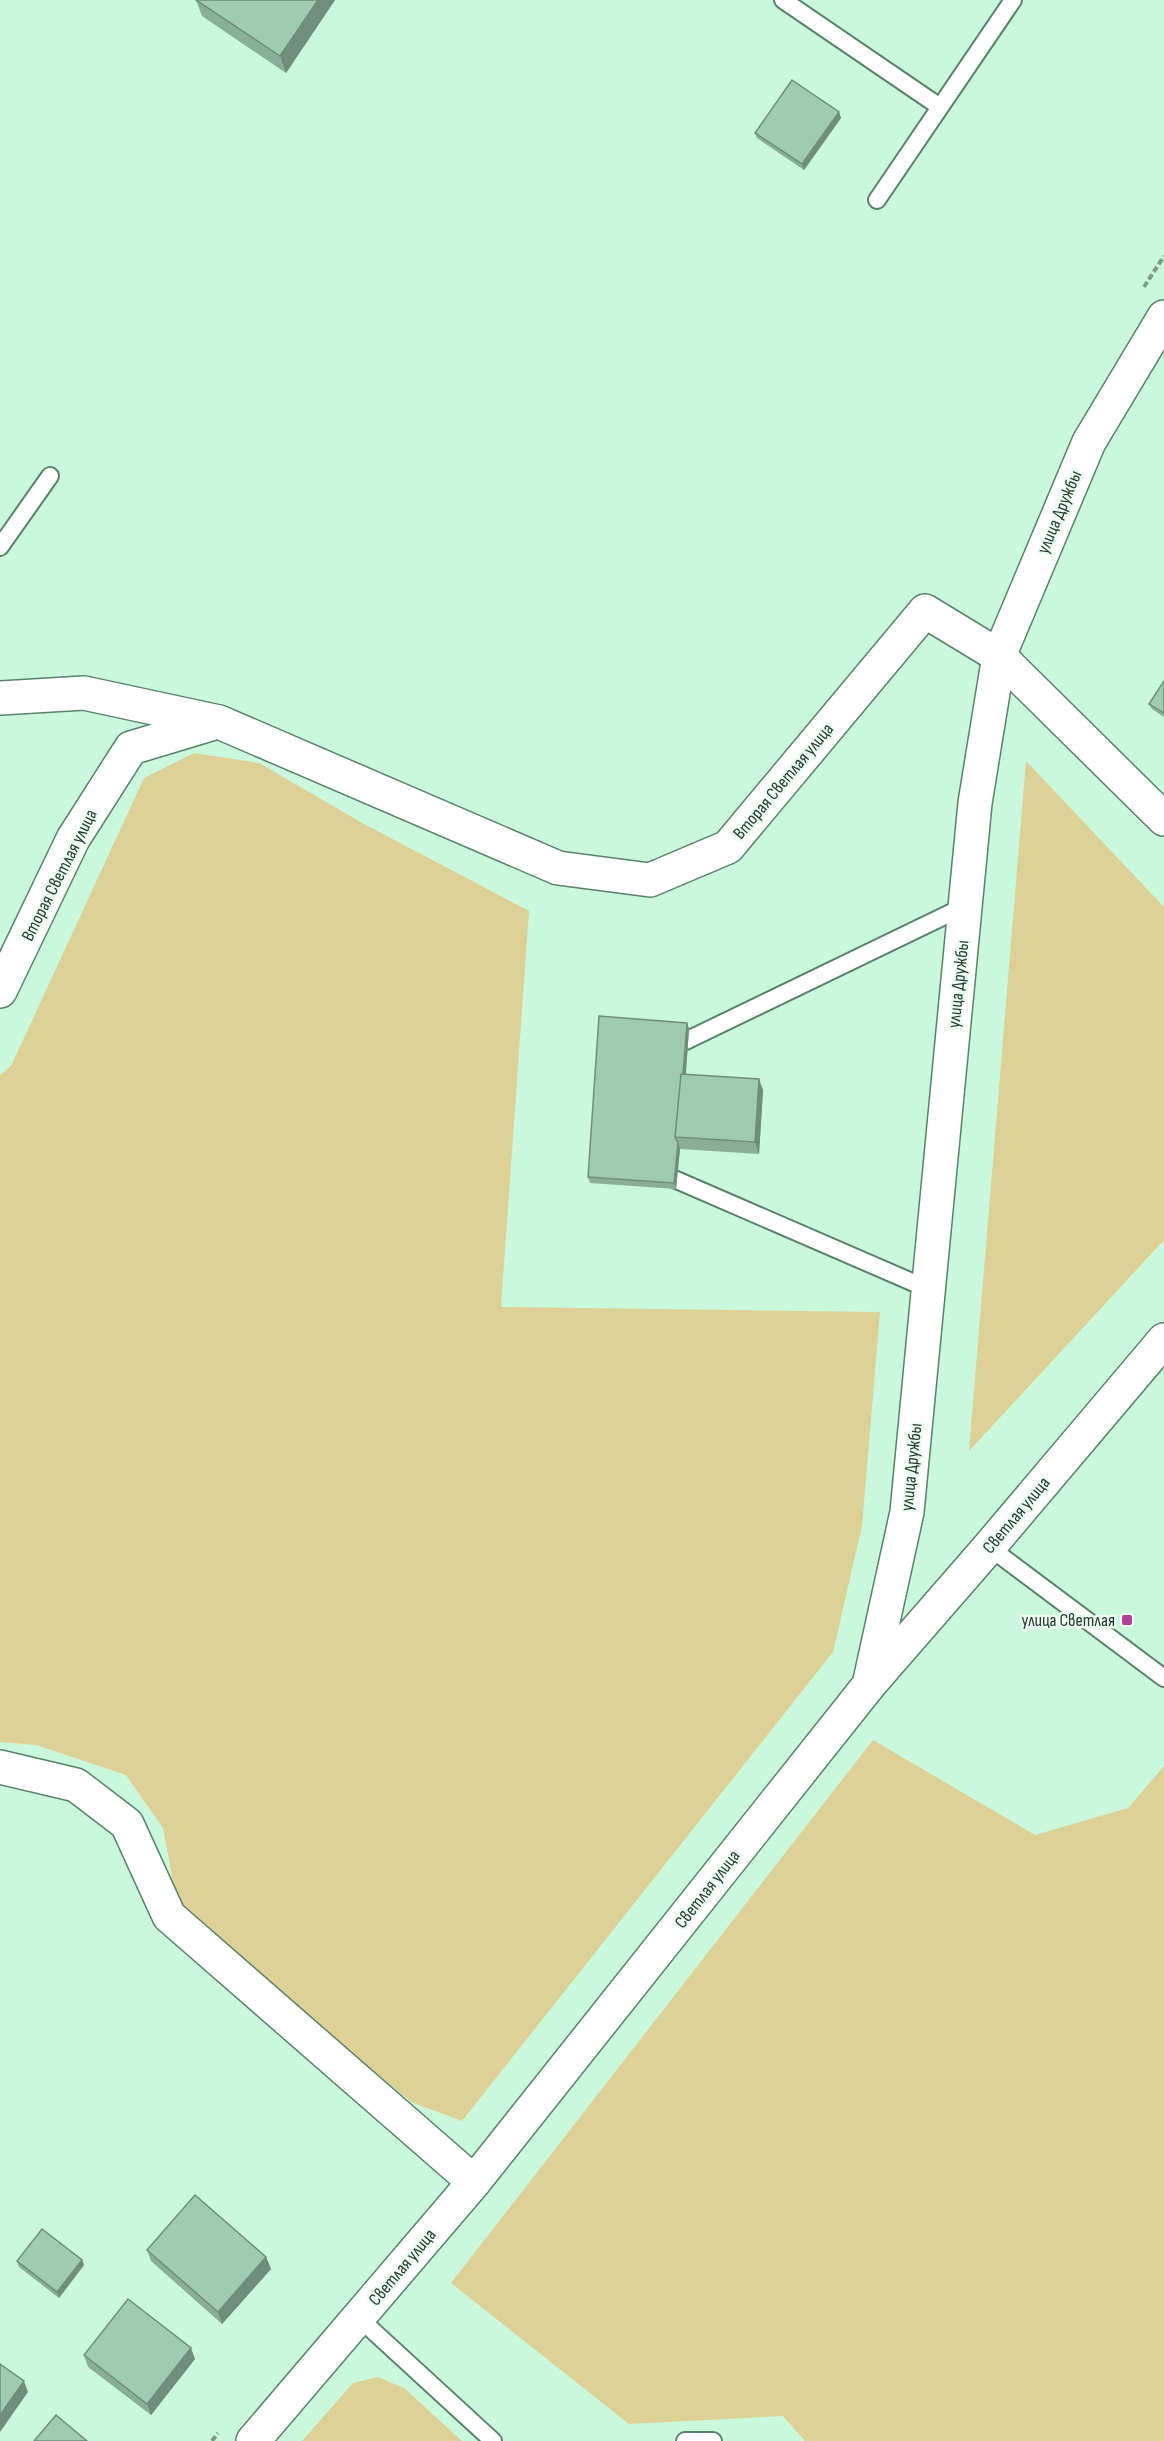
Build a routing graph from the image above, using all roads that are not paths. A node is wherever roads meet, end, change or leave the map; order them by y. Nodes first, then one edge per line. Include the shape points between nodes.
1 (783, 0) edge
2 (1013, 0) edge
3 (940, 107) junction
4 (877, 200) dead end
5 (1164, 317) edge
6 (50, 476) dead end
7 (0, 547) edge
8 (999, 656) junction
9 (0, 698) edge
10 (219, 722) junction
11 (1164, 819) edge
12 (965, 906) junction
13 (0, 991) edge
14 (658, 1054) edge
15 (647, 1168) edge
16 (928, 1289) junction
17 (1164, 1340) edge
18 (989, 1547) junction
19 (1164, 1678) edge
20 (868, 1685) junction
21 (0, 1767) edge
22 (474, 2182) junction
23 (359, 2318) junction
24 (253, 2441) edge
25 (494, 2441) edge
26 (685, 2441) edge
27 (713, 2441) edge

1 - 3 lane
2 - 3 lane
3 - 4 lane
5 - 8 street, улица Дружбы via 1089,442
6 - 7 lane
8 - 10 street, Вторая Светлая улица via 925,611 728,847 651,880 558,868
8 - 11 street
8 - 12 street, улица Дружбы via 975,803
9 - 10 street, Вторая Светлая улица via 84,693
10 - 13 street, Вторая Светлая улица via 131,748 73,839
12 - 14 lane
12 - 16 street, улица Дружбы
15 - 16 lane
16 - 20 street, улица Дружбы via 907,1512
17 - 18 street, Светлая улица
18 - 19 lane
18 - 20 street, Светлая улица
20 - 22 street, Светлая улица
21 - 22 street via 76,1785 127,1824 169,1916
22 - 23 street, Светлая улица
23 - 24 street, Светлая улица
23 - 25 lane
26 - 27 lane

